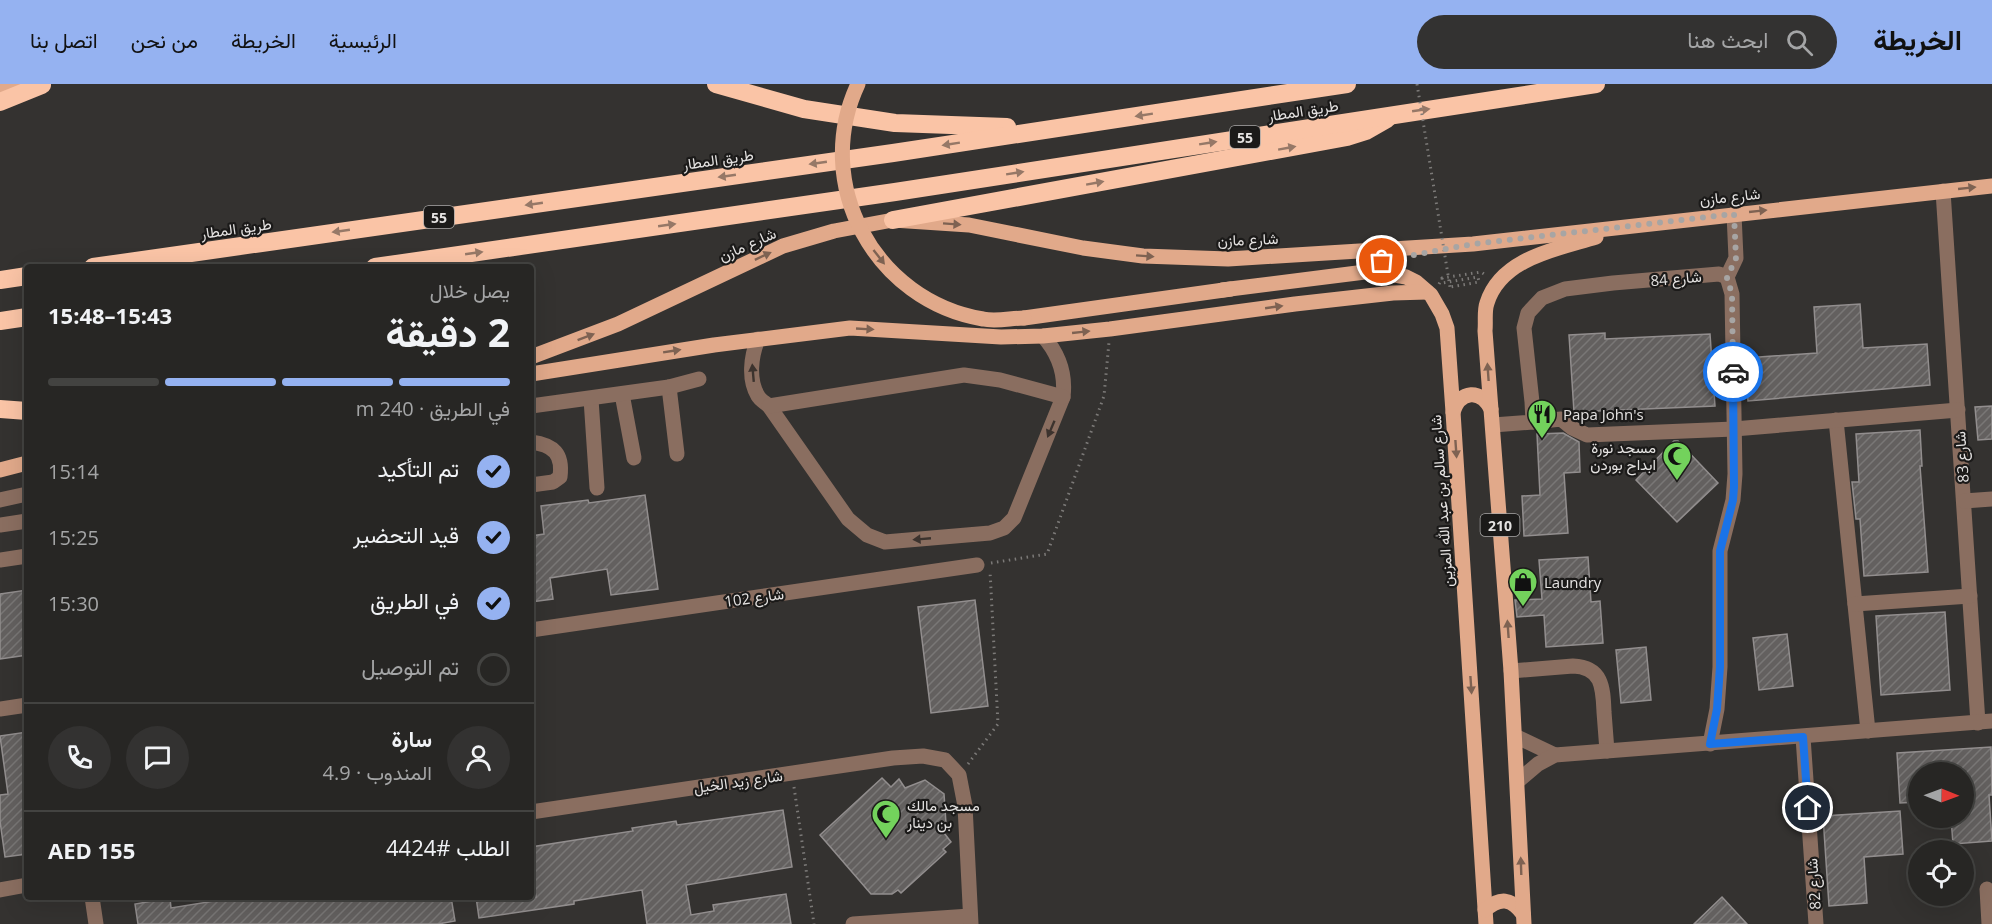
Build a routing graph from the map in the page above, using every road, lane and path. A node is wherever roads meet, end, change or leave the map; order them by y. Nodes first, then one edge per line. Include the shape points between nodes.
1 (716, 84) edge
2 (858, 84) edge
3 (1347, 84) edge
4 (1417, 84) edge
5 (1596, 84) edge
6 (46, 85) edge
7 (0, 91) edge
8 (0, 102) edge
9 (1395, 114) junction
10 (1047, 129) junction
11 (1992, 186) edge
12 (1942, 191) junction
13 (1734, 214) junction
14 (893, 220) junction
15 (1637, 225) junction
16 (1473, 244) junction
17 (114, 264) edge
18 (396, 264) edge
19 (24, 276) edge
20 (1442, 278) junction
21 (1727, 278) junction
22 (0, 280) edge
23 (1497, 282) junction
24 (1222, 291) junction
25 (1429, 293) junction
26 (24, 317) edge
27 (0, 321) edge
28 (1110, 329) junction
29 (1043, 336) junction
30 (758, 339) junction
31 (534, 356) edge
32 (534, 374) edge
33 (699, 379) dead end
34 (669, 387) junction
35 (622, 394) junction
36 (1063, 397) junction
37 (591, 399) junction
38 (534, 406) edge
39 (769, 406) junction
40 (0, 409) edge
41 (1958, 410) junction
42 (24, 411) edge
43 (1453, 412) junction
44 (1492, 417) junction
45 (1836, 420) junction
46 (1533, 422) junction
47 (1734, 429) junction
48 (534, 443) edge
49 (677, 454) dead end
50 (634, 458) dead end
51 (24, 464) edge
52 (0, 470) edge
53 (534, 485) edge
54 (597, 488) dead end
55 (24, 495) edge
56 (1992, 499) edge
57 (0, 500) edge
58 (1964, 501) junction
59 (24, 521) edge
60 (0, 525) edge
61 (24, 556) edge
62 (0, 560) edge
63 (983, 564) junction
64 (1970, 596) junction
65 (1855, 604) junction
66 (534, 630) edge
67 (1511, 671) junction
68 (24, 705) edge
69 (0, 709) edge
70 (1985, 722) edge
71 (1868, 731) junction
72 (1515, 736) junction
73 (1803, 737) junction
74 (1710, 744) junction
75 (1607, 751) junction
76 (1555, 755) junction
77 (792, 773) junction
78 (959, 775) junction
79 (1518, 781) junction
80 (534, 811) edge
81 (24, 886) edge
82 (1987, 889) dead end
83 (0, 890) edge
84 (92, 900) edge
85 (1485, 917) edge
86 (1523, 919) edge
87 (970, 920) edge
88 (96, 924) edge
89 (814, 924) edge
90 (853, 924) edge
91 (1816, 924) edge
92 (1989, 924) edge

1 - 10 highway via 804,109 895,123
2 -> 24 main road, bridge via 849,102 842,142 844,184 857,224 879,259 909,288 944,309 985,320 1024,318
3 -> 10 highway, طريق المطار / 55
4 - 20 path, bridge via 1450,287 1479,282 1478,277 1443,283
5 - 9 highway, طريق المطار / 55
6 - 7 main road
6 - 8 highway
14 -> 9 highway via 1347,137
18 -> 9 highway, طريق المطار / 55
10 -> 17 highway, طريق المطار / 55
12 -> 11 main road, شارع مازن
13 -> 12 main road, شارع مازن
12 - 41 street, شارع 83
13 - 15 main road, شارع مازن
13 - 21 street via 1736,258
14 -> 16 main road, شارع مازن via 969,225 1143,256 1227,259
31 -> 14 main road, شارع مازن via 618,324 783,246
15 - 16 main road, شارع مازن
15 - 23 main road via 1537,254
16 - 24 main road
19 - 22 highway
20 - 23 path via 1481,272
20 - 25 path
21 - 46 street, شارع 84 via 1719,274 1612,283 1565,289 1542,298 1528,313 1524,328
21 - 47 street via 1732,294
44 -> 23 main road, 210 via 1486,304
24 - 25 main road, شارع سالم بن عبد الله المزين / 210 via 1373,271 1406,277
28 -> 25 main road via 1295,304
25 - 43 main road, شارع سالم بن عبد الله المزين / 210 via 1447,328
26 - 27 highway
29 -> 28 main road
28 - 63 path via 1104,396 1047,554
30 -> 29 main road via 850,328
29 - 36 street via 1062,367
32 -> 30 main road
39 -> 30 street via 759,398 753,378 752,358
33 - 34 street
34 - 35 street
34 - 49 street
35 - 37 street
35 - 50 street
36 - 39 street via 994,378 964,375
36 -> 39 street via 1014,518 1004,528 990,533 885,542 867,535 848,519
37 - 38 street
37 - 54 street
40 - 42 highway
41 - 45 street
41 - 58 street, شارع 83
43 - 44 main road via 1462,397 1471,394 1487,401
43 -> 85 main road, شارع سالم بن عبد الله المزين / 210
44 - 46 street
67 -> 44 main road, 210
45 - 47 street
45 - 65 street
46 - 47 street via 1562,419 1587,435
47 - 74 street via 1733,500 1720,551 1720,667
48 - 53 street via 549,446 562,465 560,477 553,483
51 - 52 main road
55 - 57 street
56 - 58 street
58 - 64 street, شارع 83
59 - 60 street
61 - 62 street
63 - 66 street, شارع 102
63 - 78 path via 998,724
64 - 65 street
64 - 70 street, شارع 83
65 - 71 street
67 - 72 main road, 210
67 - 75 street via 1573,666 1592,672 1603,690
68 - 69 street
70 - 71 street
71 - 73 street
72 - 76 street
72 - 79 main road, 210
73 - 74 street
73 - 91 street, شارع 82
74 - 75 street
75 - 76 street
76 - 79 street
77 - 78 street, شارع زيد الخيل via 923,756 945,760
77 - 80 street, شارع زيد الخيل
77 - 89 path
78 - 87 street via 965,806
86 -> 79 main road, 210
81 - 83 street
82 - 92 street
84 - 88 street
85 - 86 main road via 1494,902 1505,900 1516,905
87 - 90 street

